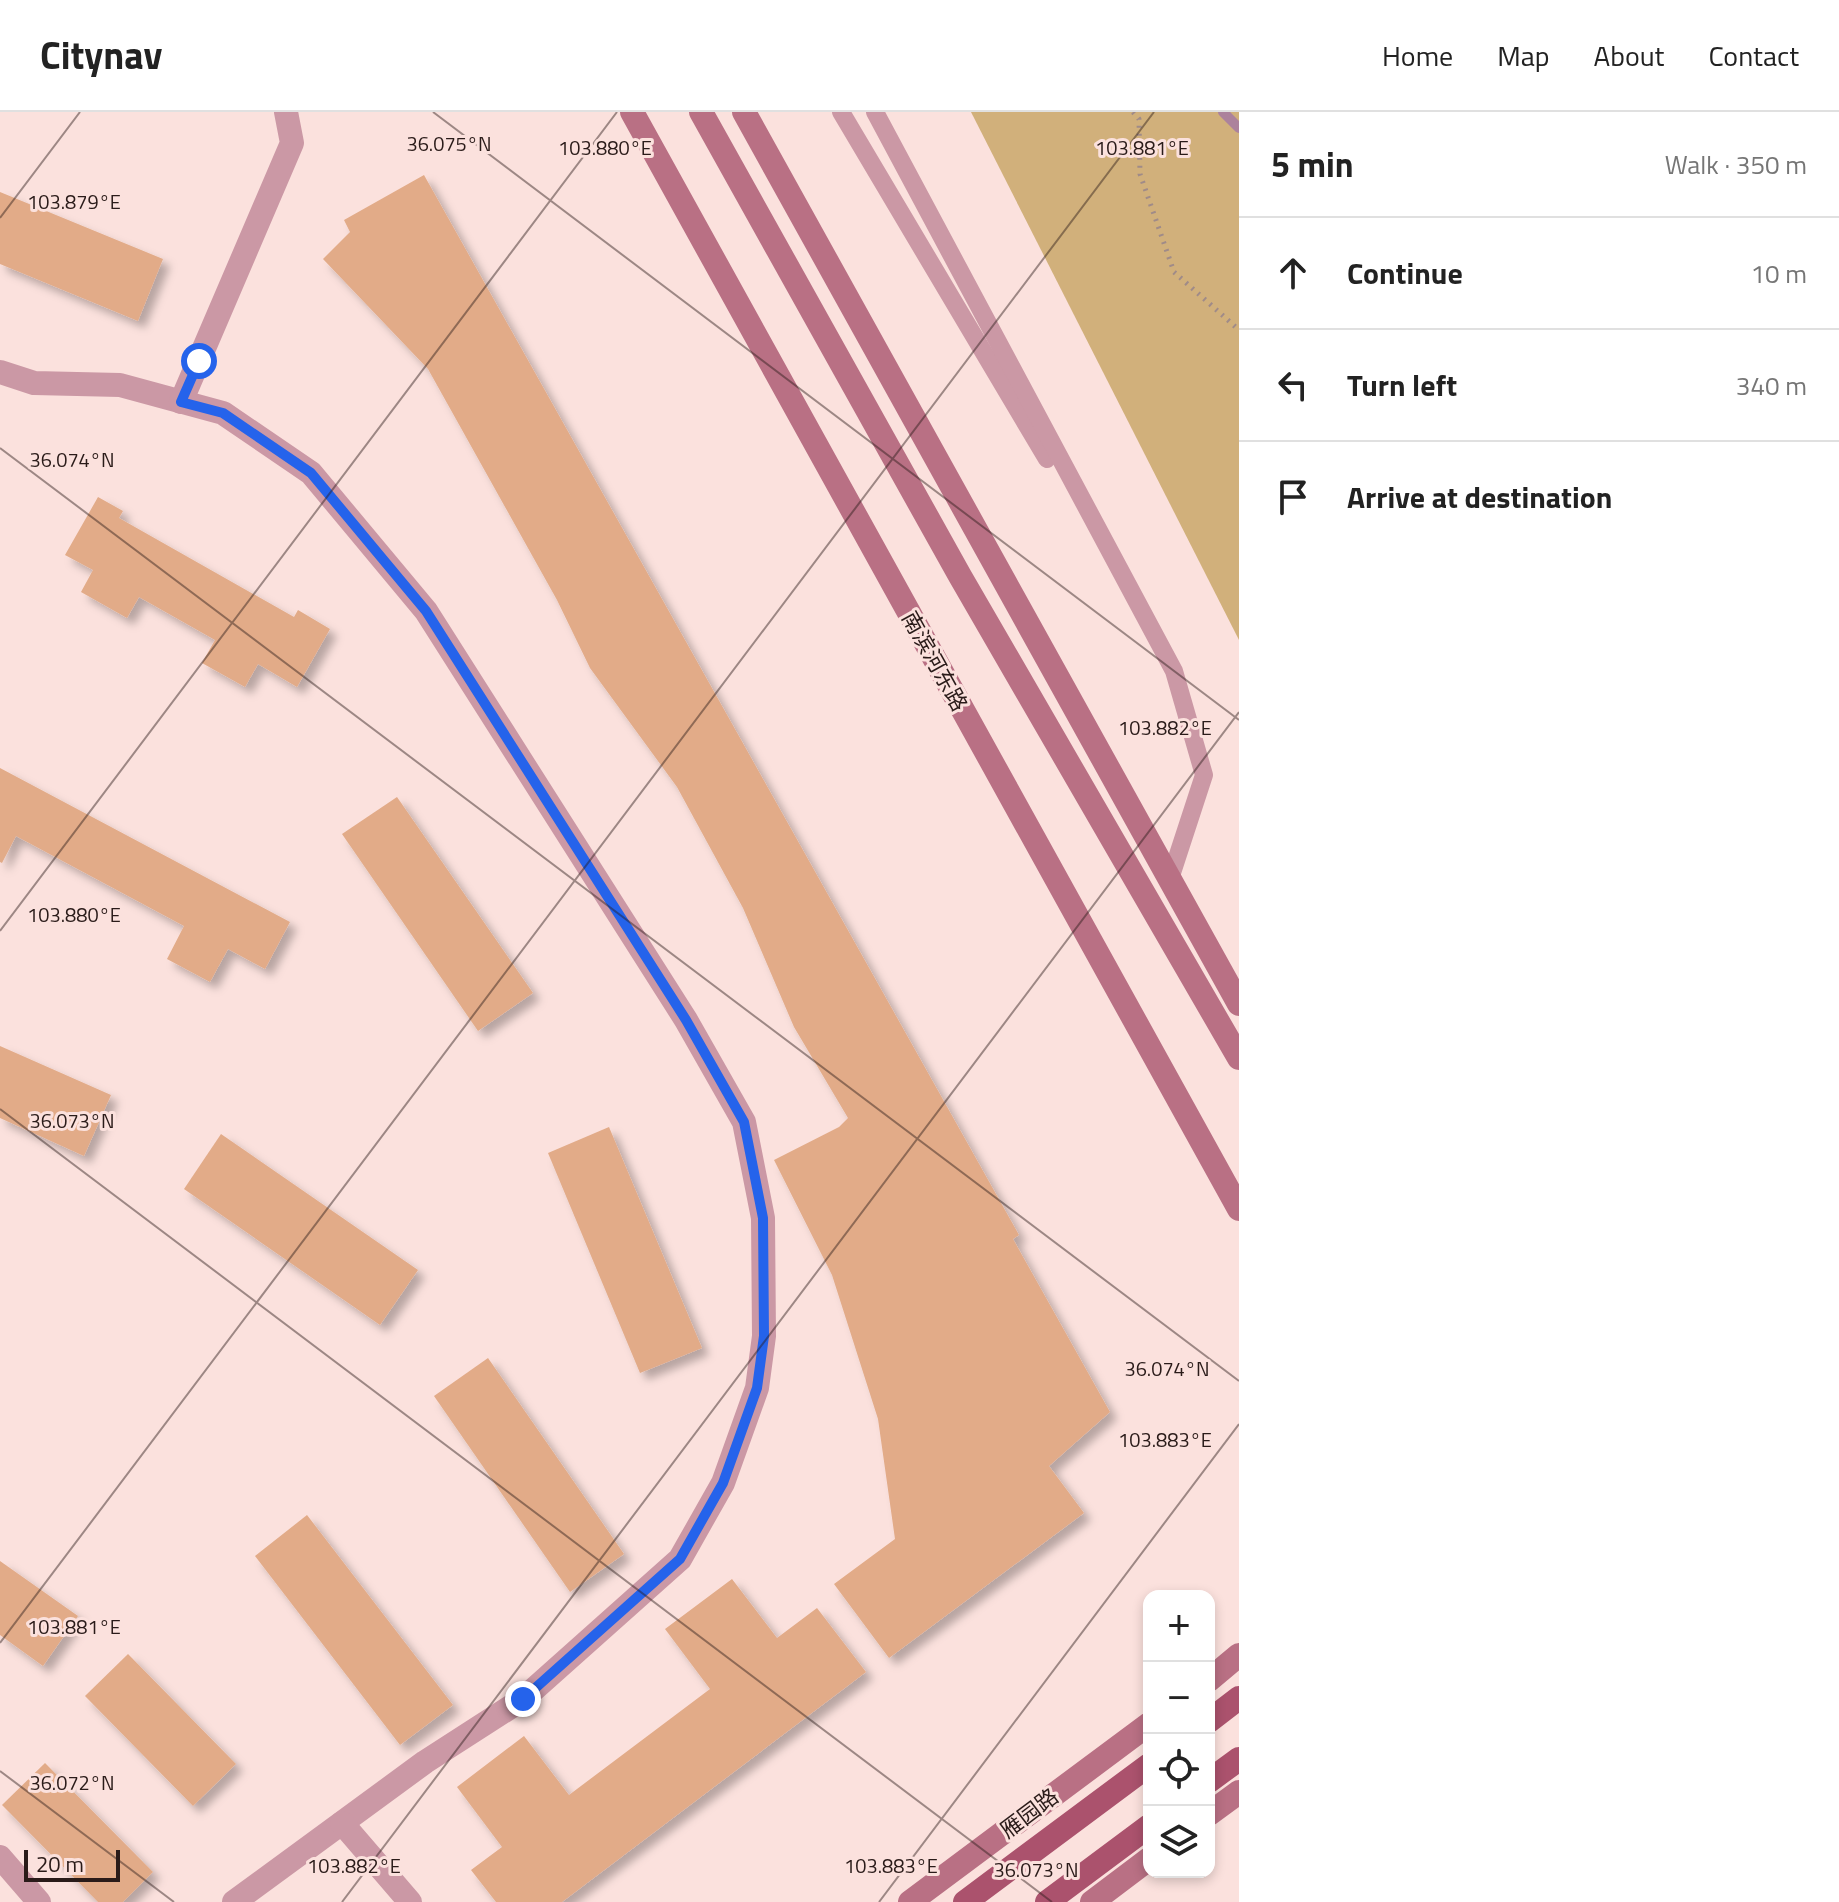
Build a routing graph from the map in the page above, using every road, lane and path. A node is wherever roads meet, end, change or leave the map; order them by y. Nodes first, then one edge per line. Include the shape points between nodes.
1 (286, 112) edge
2 (632, 112) edge
3 (701, 112) edge
4 (744, 112) edge
5 (841, 112) edge
6 (875, 112) edge
7 (1133, 112) edge
8 (1239, 330) edge
9 (0, 372) edge
10 (181, 402) junction
11 (1174, 671) junction
12 (1170, 879) junction
13 (1239, 1004) edge
14 (1239, 1058) edge
15 (1239, 1209) edge
16 (1239, 1655) edge
17 (1215, 1675) edge
18 (1239, 1698) edge
19 (1215, 1716) edge
20 (1143, 1728) edge
21 (1239, 1759) edge
22 (1143, 1769) edge
23 (1215, 1777) edge
24 (1239, 1792) edge
25 (1215, 1810) edge
26 (342, 1823) junction
27 (1143, 1830) edge
28 (0, 1857) edge
29 (1143, 1864) edge
30 (39, 1902) edge
31 (234, 1902) edge
32 (410, 1902) edge
33 (910, 1902) edge
34 (965, 1902) edge
35 (1047, 1902) edge
36 (1092, 1902) edge

1 - 10 street via 292,143
2 - 15 main road, 南滨河东路
3 - 14 main road via 960,576
4 - 12 main road
5 - 11 lane
6 - 11 lane
7 - 8 path via 1139,119 1140,174 1174,272
9 - 10 street via 34,383 120,385
10 - 26 street via 223,413 311,473 426,611 686,1020 744,1122 763,1218 764,1336 757,1388 723,1483 680,1559 523,1699
11 - 12 lane via 1204,775
12 - 13 main road
16 - 17 main road
18 - 19 main road
20 - 33 main road, 雁园路
21 - 23 main road
22 - 34 main road
24 - 25 main road
26 - 31 street
26 - 32 street
27 - 35 main road
28 - 30 street
29 - 36 main road

